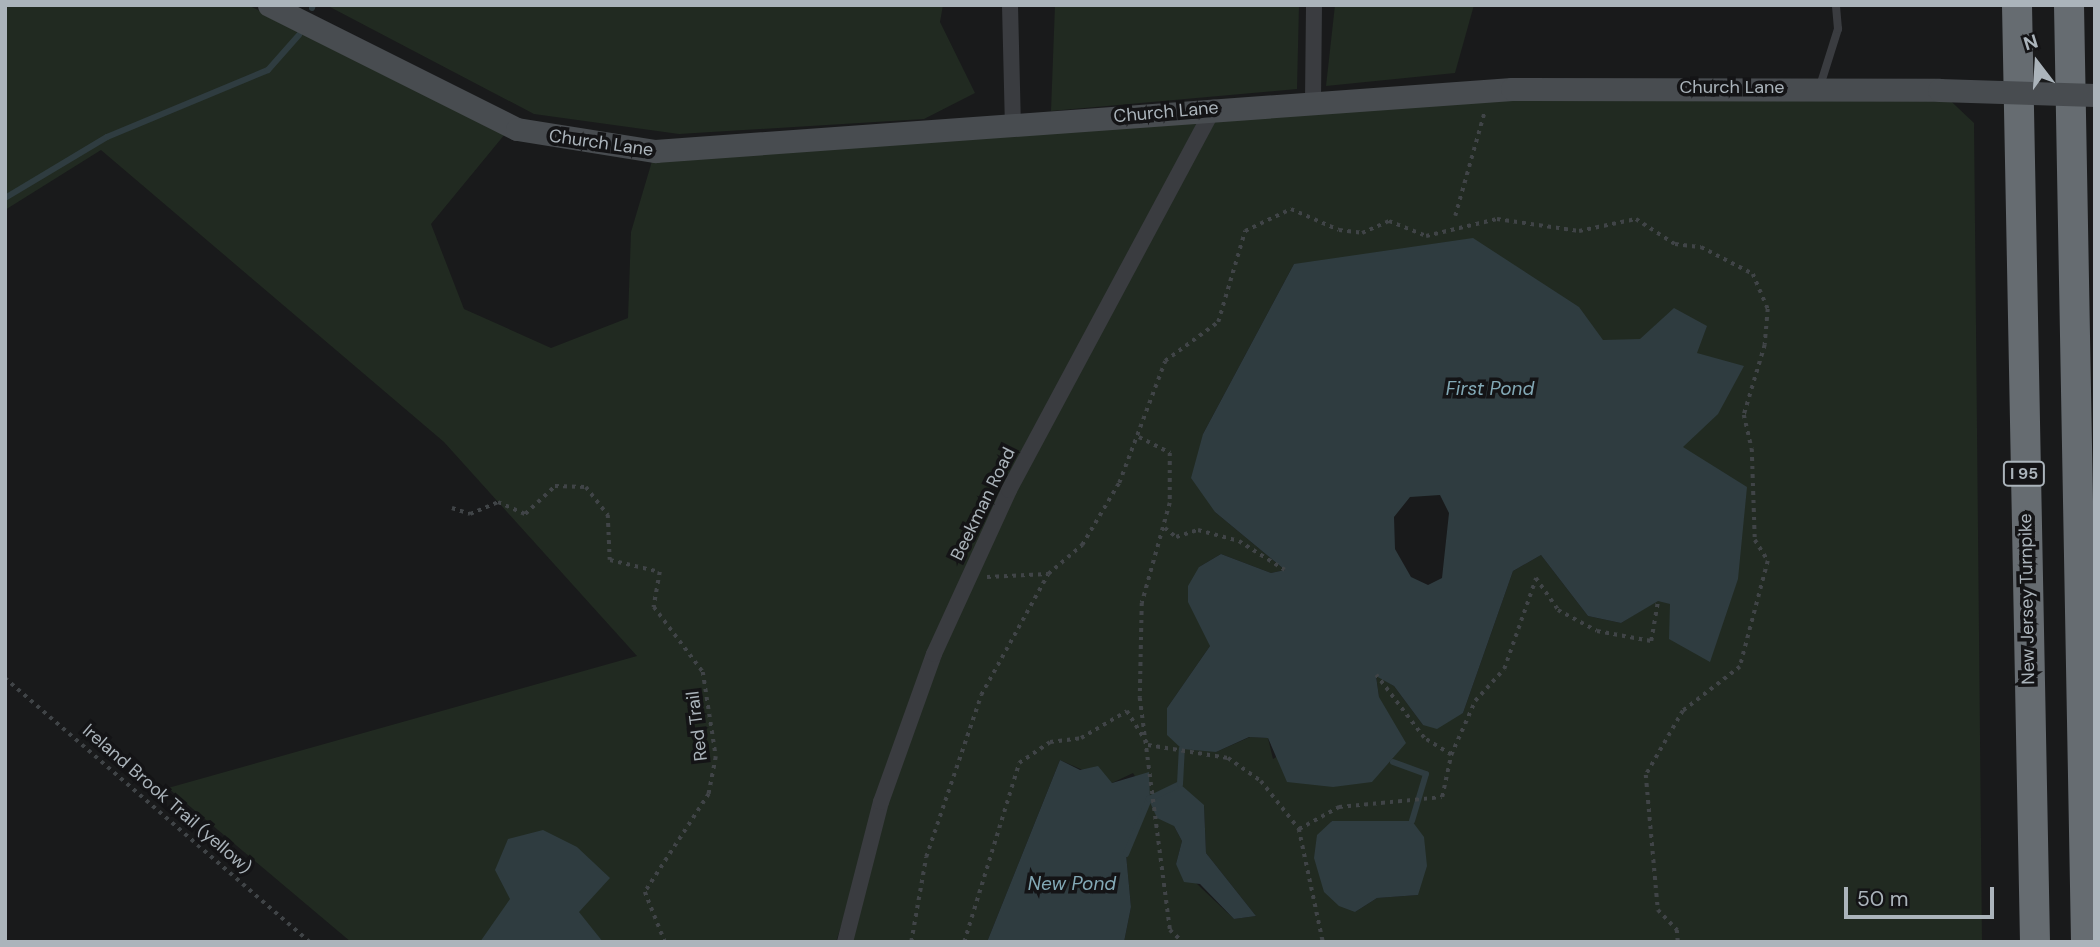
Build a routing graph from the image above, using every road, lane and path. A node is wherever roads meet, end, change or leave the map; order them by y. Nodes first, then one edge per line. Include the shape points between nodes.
1 (269, 5) edge
2 (1010, 5) edge
3 (1314, 5) edge
4 (1836, 5) edge
5 (2017, 5) edge
6 (2069, 5) edge
7 (1819, 89) junction
8 (1490, 90) junction
9 (2095, 95) edge
10 (1313, 101) junction
11 (1214, 108) junction
12 (1013, 125) junction
13 (1455, 216) dead end
14 (1139, 437) junction
15 (452, 508) dead end
16 (1165, 528) junction
17 (1285, 570) dead end
18 (1048, 574) junction
19 (987, 577) dead end
20 (1658, 600) dead end
21 (1376, 675) dead end
22 (5, 678) edge
23 (1148, 745) junction
24 (1451, 755) junction
25 (1299, 829) junction
26 (310, 942) edge
27 (665, 942) edge
28 (845, 942) edge
29 (911, 942) edge
30 (964, 942) edge
31 (1183, 942) edge
32 (1323, 942) edge
33 (1678, 942) edge
34 (2035, 942) edge
35 (2086, 942) edge

1 - 12 street, Church Lane via 479,114 571,142 655,151 721,150
2 - 12 street
3 - 10 street
4 - 7 lane via 1838,29
5 - 34 highway, New Jersey Turnpike / I 95
6 - 35 highway
7 - 8 street, Church Lane
7 - 9 street, Church Lane, bridge
8 - 10 street, Church Lane
8 - 13 path
10 - 11 street, Church Lane
11 - 12 street, Church Lane
11 - 28 street, Beekman Road via 1009,490 934,653 881,802
14 - 16 path via 1170,453
14 - 18 path via 1082,545
14 - 33 path via 1165,361 1218,322 1245,231 1292,209 1339,230 1362,233 1390,221 1426,236 1497,219 1579,231 1636,219 1675,244 1701,247 1754,274 1768,309 1765,345 1744,415 1752,450 1755,540 1768,561 1740,667 1683,711 1646,775 1658,910
15 - 27 path, Red Trail via 470,514 498,502 525,514 555,486 586,487 608,514 610,559 660,572 654,607 703,672 716,757 709,794 645,892
16 - 17 path via 1176,537 1198,530 1239,541
16 - 23 path via 1142,603 1140,698
18 - 19 path
18 - 29 path via 981,695 926,856
20 - 24 path via 1651,641 1597,631 1558,610 1536,578 1504,668 1475,701
21 - 24 path via 1424,738
22 - 26 path, Ireland Brook Trail (yellow)
23 - 25 path via 1228,758 1261,781
23 - 30 path via 1127,711 1081,738 1050,742 1019,763
23 - 31 path via 1170,930
24 - 25 path via 1442,797 1339,807
25 - 32 path

